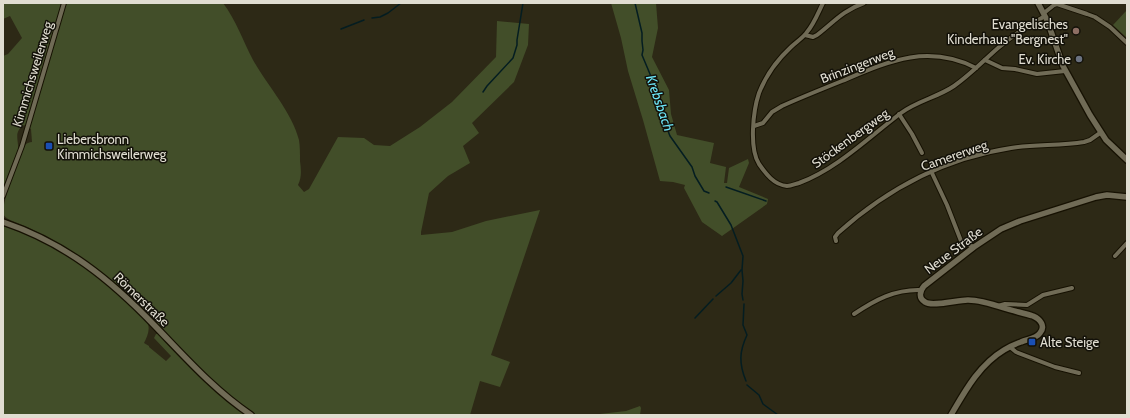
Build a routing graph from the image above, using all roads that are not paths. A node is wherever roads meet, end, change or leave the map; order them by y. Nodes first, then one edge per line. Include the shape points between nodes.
1 (64, 3) edge
2 (822, 3) edge
3 (864, 3) edge
4 (1038, 3) edge
5 (1044, 14) junction
6 (805, 35) junction
7 (1127, 43) edge
8 (985, 60) junction
9 (976, 68) junction
10 (1065, 71) junction
11 (899, 114) junction
12 (754, 126) junction
13 (1100, 133) junction
14 (922, 153) dead end
15 (1127, 160) edge
16 (931, 172) junction
17 (3, 196) edge
18 (1127, 197) edge
19 (3, 222) edge
20 (836, 241) dead end
21 (1127, 243) edge
22 (974, 247) junction
23 (1115, 256) dead end
24 (1072, 288) dead end
25 (921, 290) junction
26 (998, 306) junction
27 (854, 314) dead end
28 (1010, 347) junction
29 (1079, 373) dead end
30 (251, 415) edge
31 (951, 415) edge

1 - 17 street, Kimmichsweilerweg via 22,146
2 - 6 street
3 - 6 street via 840,15 817,35
4 - 5 street
5 - 7 street, Stöckenbergweg via 1057,4 1087,14 1110,27
5 - 8 street, Stöckenbergweg via 1006,41
5 - 10 street
6 - 12 street, Stöckenbergweg via 780,58 765,80 754,109
8 - 9 street, Stöckenbergweg
8 - 10 street via 1002,68 1037,74
9 - 11 street, Stöckenbergweg via 951,88
9 - 12 street, Brinzingerweg via 937,56 898,59 782,106 772,112 763,123
10 - 13 street
11 - 12 street, Stöckenbergweg via 820,173 788,186 772,180 760,165 754,150
11 - 14 street
13 - 15 street
13 - 16 street, Camererweg via 1088,141 990,152
16 - 20 street, Camererweg via 894,190 866,210 838,233
16 - 22 street via 961,241
18 - 22 street, Neue Straße via 1102,195 1033,216 1007,226
19 - 30 street, Römerstraße via 53,243 96,272 132,303 216,388
21 - 23 street
22 - 25 street, Neue Straße
24 - 26 street via 1043,295 1026,305
25 - 26 street, Neue Straße via 921,298 928,304 967,300
25 - 27 street via 905,290 888,295
26 - 28 street, Neue Straße via 1033,316 1042,324 1042,330 1038,335
28 - 29 street via 1018,353 1055,367
28 - 31 street, Neue Straße via 993,358 978,373

